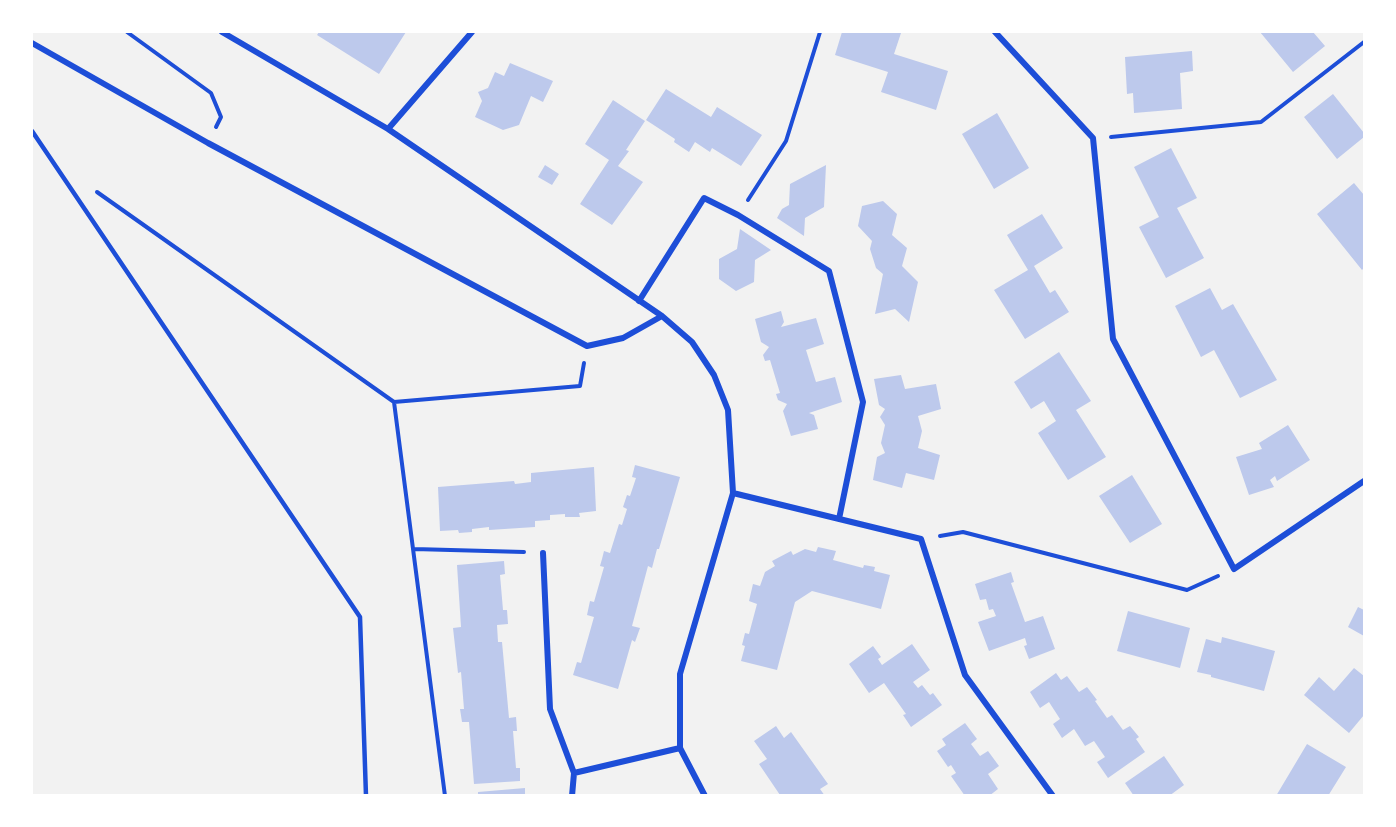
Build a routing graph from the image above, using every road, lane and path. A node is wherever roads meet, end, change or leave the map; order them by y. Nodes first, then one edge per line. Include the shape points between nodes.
1 (127, 32) edge
2 (222, 32) edge
3 (472, 32) edge
4 (820, 32) edge
5 (995, 32) edge
6 (1365, 42) edge
7 (32, 44) edge
8 (388, 129) junction
9 (32, 131) edge
10 (1093, 138) junction
11 (208, 143) junction
12 (91, 188) dead end
13 (738, 215) junction
14 (639, 301) junction
15 (662, 316) junction
16 (587, 346) junction
17 (394, 402) junction
18 (1365, 481) edge
19 (733, 493) junction
20 (839, 519) junction
21 (921, 539) junction
22 (414, 549) junction
23 (516, 552) dead end
24 (543, 553) dead end
25 (1234, 569) junction
26 (680, 748) junction
27 (574, 773) junction
28 (366, 795) edge
29 (445, 795) edge
30 (573, 795) edge
31 (705, 795) edge
32 (1053, 795) edge

1 - 11 path via 211,93 221,117
2 - 8 street
3 - 8 street
4 - 13 path via 786,141
5 - 10 street
6 - 10 path via 1261,122
7 - 11 street
8 - 14 street
9 - 28 lane via 360,617
10 - 25 street via 1113,339
11 - 16 street
12 - 17 path
13 - 14 street via 704,198
13 - 20 street via 829,271 863,402
14 - 15 street
15 - 16 street via 622,338
15 - 19 street via 692,342 714,375 728,410
16 - 17 path via 580,386
17 - 22 path
18 - 25 street
19 - 20 street
19 - 26 street via 680,674
20 - 21 street
21 - 25 path via 963,532 1187,590
21 - 32 street via 965,675
22 - 23 path
22 - 29 path
24 - 27 street via 550,709
26 - 27 street
26 - 31 street
27 - 30 street

